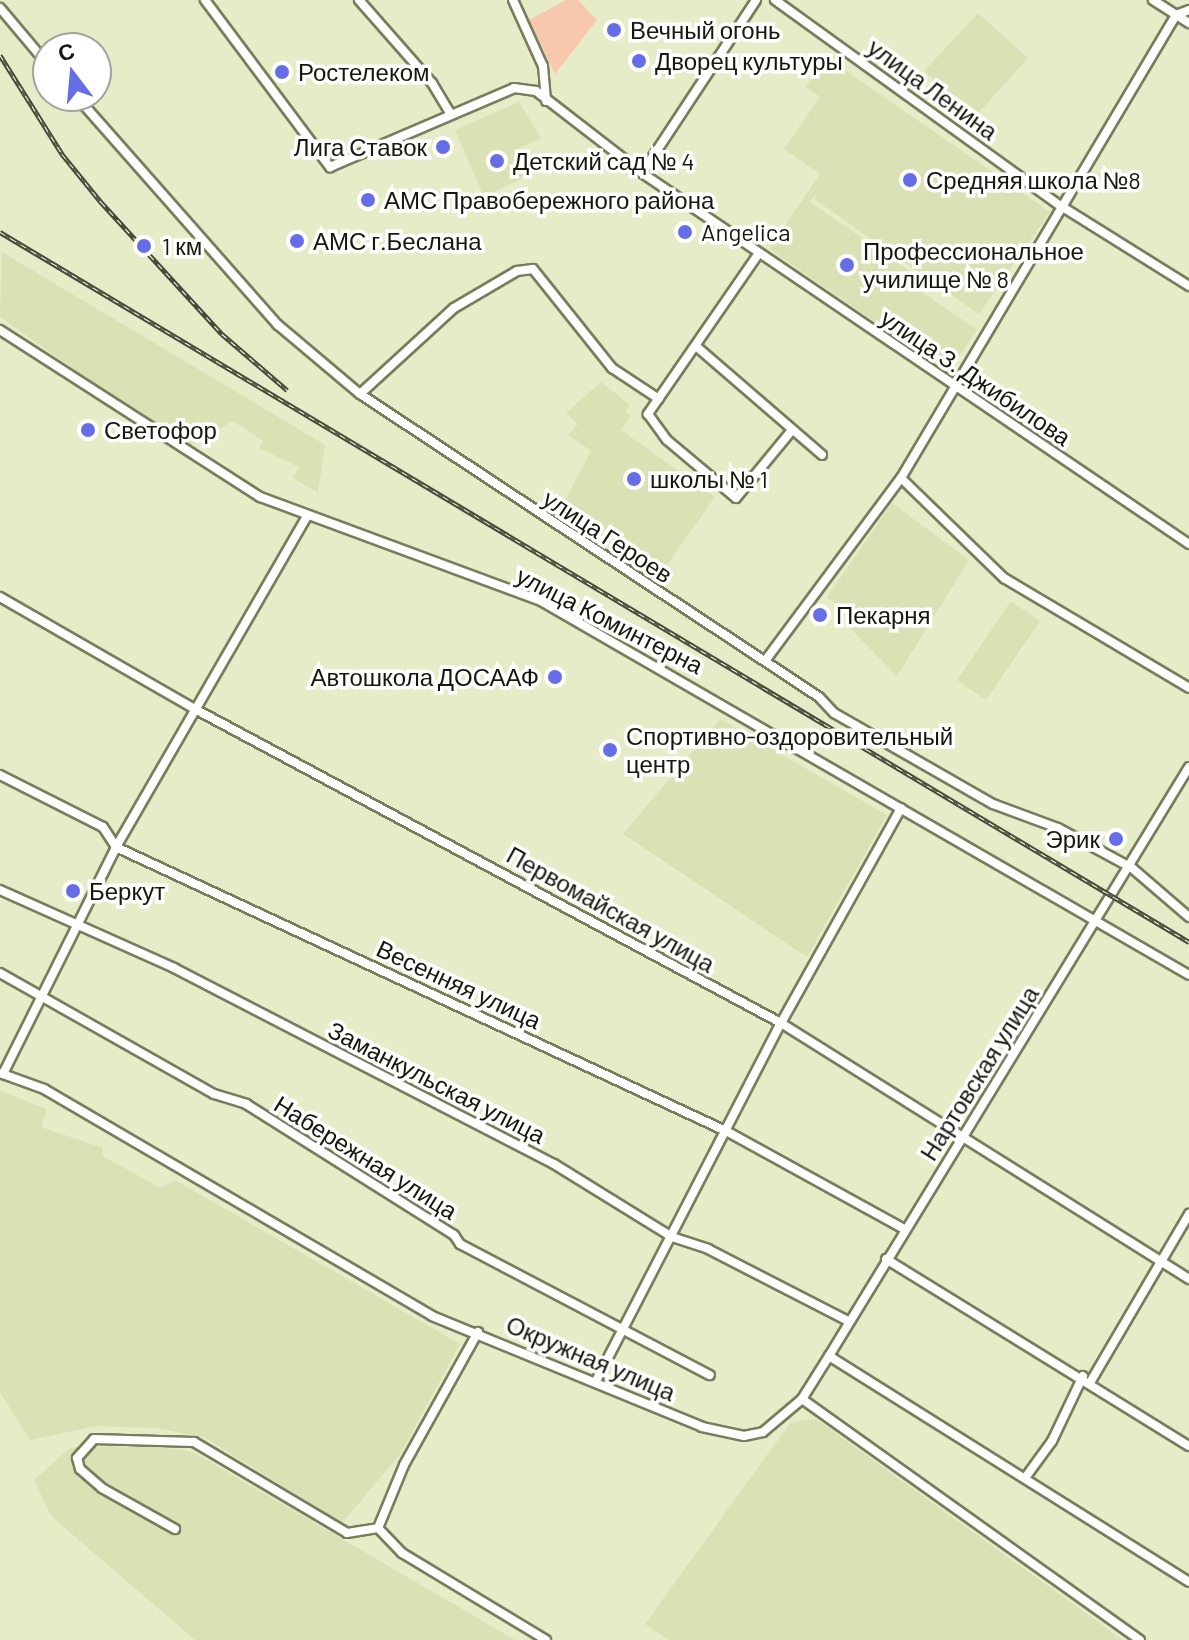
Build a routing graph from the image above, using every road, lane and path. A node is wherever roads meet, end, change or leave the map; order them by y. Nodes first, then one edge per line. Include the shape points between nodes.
1 (205, 0) edge
2 (359, 0) edge
3 (513, 0) edge
4 (756, 0) edge
5 (1153, 0) edge
6 (782, 2) edge
7 (0, 8) edge
8 (1189, 10) edge
9 (1176, 15) junction
10 (1189, 23) edge
11 (32, 46) edge
12 (546, 102) junction
13 (90, 112) edge
14 (451, 115) junction
15 (642, 173) junction
16 (1061, 206) junction
17 (759, 253) junction
18 (1189, 286) edge
19 (0, 330) edge
20 (697, 347) junction
21 (956, 388) junction
22 (360, 394) junction
23 (659, 399) junction
24 (792, 430) junction
25 (822, 455) dead end
26 (901, 478) junction
27 (306, 518) junction
28 (1189, 544) edge
29 (0, 597) edge
30 (765, 661) junction
31 (1189, 688) edge
32 (193, 708) junction
33 (1189, 767) edge
34 (0, 775) edge
35 (901, 808) junction
36 (116, 847) junction
37 (1132, 868) junction
38 (0, 890) edge
39 (1189, 917) edge
40 (1098, 920) junction
41 (76, 922) junction
42 (0, 973) edge
43 (1189, 975) edge
44 (40, 996) junction
45 (781, 1023) junction
46 (1, 1073) edge
47 (726, 1131) junction
48 (963, 1140) junction
49 (1189, 1214) edge
50 (904, 1229) junction
51 (672, 1237) junction
52 (886, 1259) junction
53 (1162, 1262) junction
54 (1189, 1279) edge
55 (848, 1321) junction
56 (624, 1329) junction
57 (478, 1332) junction
58 (829, 1356) junction
59 (710, 1375) dead end
60 (1087, 1379) junction
61 (596, 1381) junction
62 (802, 1399) junction
63 (1189, 1446) edge
64 (1025, 1478) junction
65 (378, 1528) junction
66 (175, 1529) dead end
67 (1189, 1582) edge
68 (546, 1640) edge
69 (1140, 1640) edge

1 - 14 street, улица З. Джибилова via 330,167
2 - 14 street via 432,83
3 - 12 street via 543,66
4 - 15 street
5 - 9 street
6 - 16 street, улица Ленина
7 - 11 street
8 - 9 street
9 - 10 street
9 - 16 street
12 - 14 street, улица З. Джибилова via 536,91 514,88
12 - 15 street, улица З. Джибилова
13 - 22 street, улица Героев via 278,325
15 - 17 street, улица З. Джибилова
16 - 18 street, улица Ленина
16 - 21 street
17 - 20 street
17 - 21 street, улица З. Джибилова
19 - 27 street, улица Коминтерна via 260,497
20 - 23 street
20 - 24 street
21 - 26 street
21 - 28 street, улица З. Джибилова
22 - 23 street via 454,308 517,271 533,269 612,368
22 - 30 street, улица Героев
23 - 24 street via 648,414 653,422 714,484 736,498
24 - 25 street
26 - 30 street
26 - 31 street via 1004,578
27 - 32 street via 206,698
27 - 35 street, улица Коминтерна via 541,601
29 - 32 street, Первомайская улица
30 - 37 street, улица Героев via 834,713 954,782
32 - 36 street
32 - 45 street, Первомайская улица
33 - 37 street, Нартовская улица
34 - 36 street, Весенняя улица via 103,827
35 - 40 street, улица Коминтерна
35 - 45 street
36 - 41 street
36 - 47 street, Весенняя улица
37 - 39 street, улица Героев
37 - 40 street, Нартовская улица
38 - 41 street, Заманкульская улица
40 - 43 street, улица Коминтерна
40 - 48 street, Нартовская улица
41 - 44 street
41 - 51 street, Заманкульская улица via 554,1164
42 - 44 street, Набережная улица
44 - 46 street
44 - 56 street, Набережная улица via 214,1094 246,1104 454,1235 460,1244
45 - 47 street
45 - 48 street, Первомайская улица
46 - 57 street, Окружная улица via 44,1089 432,1316
47 - 50 street, Весенняя улица
47 - 51 street
48 - 50 street, Нартовская улица
48 - 53 street, Первомайская улица
49 - 53 street
50 - 52 street, Нартовская улица
51 - 55 street, Заманкульская улица via 708,1249
51 - 56 street
52 - 55 street, Нартовская улица
52 - 60 street
53 - 54 street, Первомайская улица
53 - 60 street
55 - 58 street, Нартовская улица
56 - 59 street, Набережная улица
56 - 61 street
57 - 61 street, Окружная улица
57 - 65 street via 404,1465
58 - 62 street, Нартовская улица
58 - 64 street
60 - 63 street
60 - 64 street
61 - 62 street, Окружная улица via 702,1427 744,1436 776,1425
62 - 69 street
64 - 67 street
65 - 66 street via 347,1533 194,1442 94,1439 77,1458 80,1469 102,1488
65 - 68 street via 402,1553

